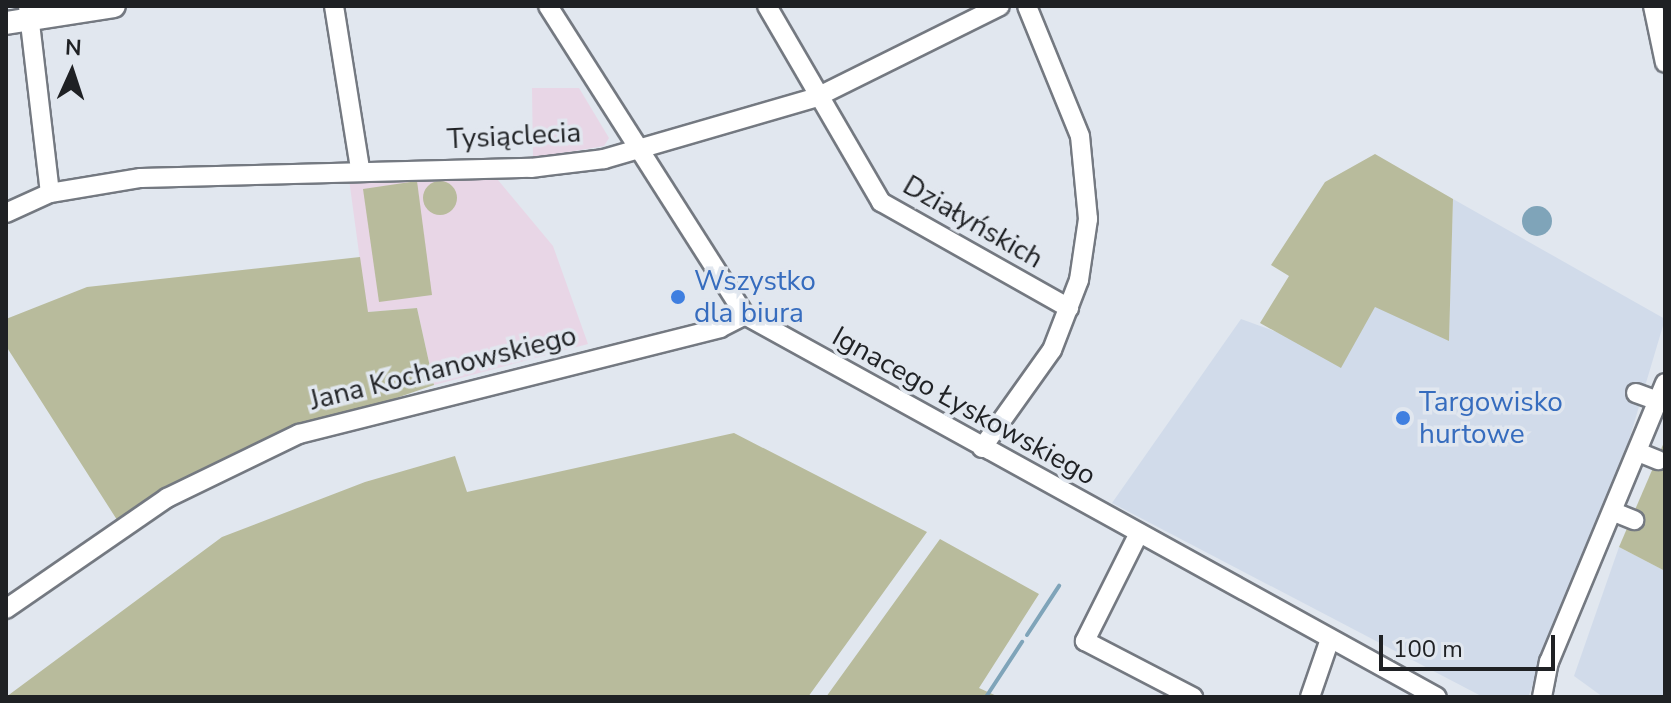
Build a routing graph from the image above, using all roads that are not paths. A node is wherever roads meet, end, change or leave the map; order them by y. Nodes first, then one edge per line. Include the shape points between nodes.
1 (114, 6) edge
2 (334, 6) edge
3 (548, 6) edge
4 (767, 6) edge
5 (1000, 6) edge
6 (1027, 6) edge
7 (1653, 6) edge
8 (29, 12) edge
9 (6, 23) edge
10 (1665, 63) edge
11 (817, 97) junction
12 (636, 151) junction
13 (360, 168) junction
14 (50, 193) junction
15 (6, 213) edge
16 (1069, 308) junction
17 (745, 315) junction
18 (1665, 383) edge
19 (1636, 393) dead end
20 (1659, 407) edge
21 (988, 451) junction
22 (1638, 452) junction
23 (1658, 460) dead end
24 (1614, 512) junction
25 (1634, 520) dead end
26 (1139, 533) junction
27 (6, 609) edge
28 (1330, 639) junction
29 (1550, 695) edge
30 (1193, 697) edge
31 (1310, 697) edge
32 (1437, 697) edge

1 - 8 main road
2 - 13 street
3 - 12 street, Ignacego Łyskowskiego
4 - 11 street, Działyńskich
5 - 11 street, Tysiąclecia
6 - 16 street via 1073,113 1088,181 1085,249
7 - 10 street
8 - 9 main road
8 - 14 street
11 - 12 street, Tysiąclecia
11 - 16 street, Działyńskich via 881,202
12 - 13 street, Tysiąclecia via 556,167
12 - 17 street, Ignacego Łyskowskiego
13 - 14 street, Tysiąclecia via 141,178
14 - 15 street, Tysiąclecia
16 - 21 street via 1032,383
17 - 21 street, Ignacego Łyskowskiego
17 - 27 street, Jana Kochanowskiego via 720,328 299,434 200,479 82,544
18 - 20 street
19 - 20 street
20 - 22 street
21 - 26 street, Ignacego Łyskowskiego
22 - 23 street
22 - 24 street
24 - 25 street
24 - 29 street via 1560,644
26 - 28 street, Ignacego Łyskowskiego
26 - 30 street via 1085,641
28 - 31 street
28 - 32 street, Ignacego Łyskowskiego

